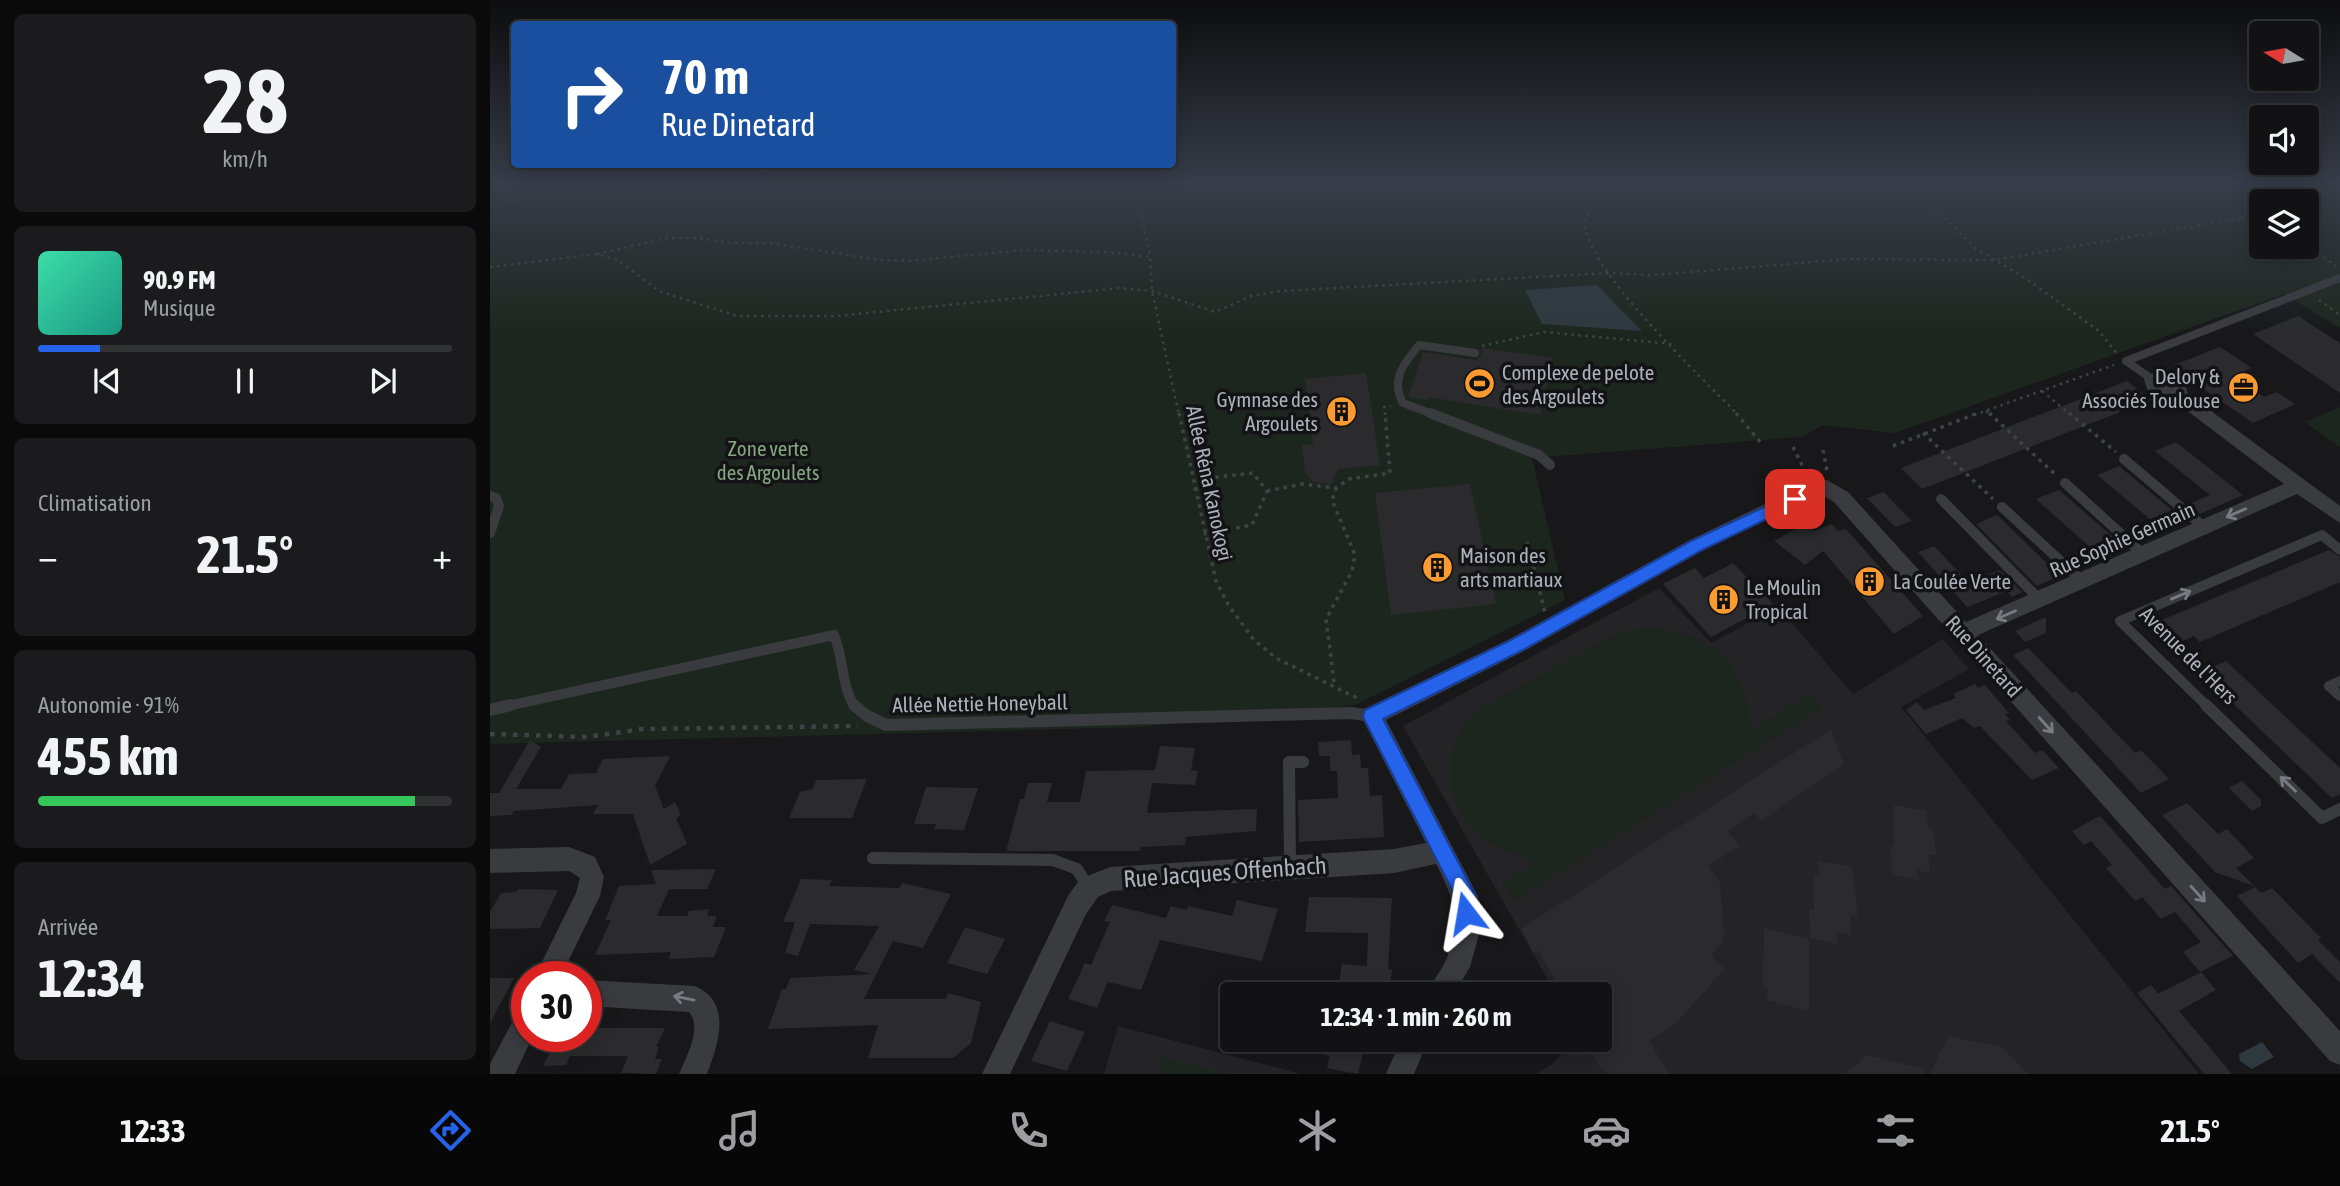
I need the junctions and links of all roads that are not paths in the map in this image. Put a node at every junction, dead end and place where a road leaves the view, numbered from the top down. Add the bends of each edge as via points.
1 (2340, 278) edge
2 (1475, 353) road end
3 (2152, 379) joint
4 (2124, 459) road end
5 (1550, 465) dead end
6 (2065, 483) road end
7 (2299, 485) junction
8 (490, 496) edge
9 (1941, 499) dead end
10 (2003, 508) road end
11 (2340, 516) edge
12 (2204, 527) junction
13 (490, 533) edge
14 (2340, 550) edge
15 (2143, 554) junction
16 (2082, 581) junction
17 (2040, 600) junction
18 (1962, 632) junction
19 (2340, 681) edge
20 (2340, 696) edge
21 (490, 710) edge
22 (1372, 716) junction
23 (1303, 762) dead end
24 (2340, 809) edge
25 (1443, 851) junction
26 (873, 858) dead end
27 (490, 861) edge
28 (1290, 867) junction
29 (1089, 888) junction
30 (556, 961) edge
31 (1447, 982) edge
32 (602, 994) edge
33 (2340, 1051) edge
34 (511, 1052) edge
35 (1409, 1052) edge
36 (500, 1074) edge
37 (693, 1074) edge
38 (996, 1074) edge
39 (1400, 1074) edge

1 - 3 lane via 2126,361
2 - 5 lane via 1419,345 1396,377 1397,394 1403,403 1539,455
3 - 7 street via 2151,385 2158,391 2178,395
4 - 12 lane
6 - 15 lane
7 - 11 street
7 -> 12 street, Rue Sophie Germain
8 - 13 lane via 499,506
9 - 17 lane
10 - 16 lane
12 - 15 street, Rue Sophie Germain
24 -> 14 lane, Avenue de l'Hers via 2322,818 2120,621 2322,535
15 - 16 street, Rue Sophie Germain
16 - 17 street, Rue Sophie Germain
17 -> 18 street, Rue Sophie Germain
18 - 22 street, Rue Dinetard via 1841,497 1822,487 1697,545 1549,628
18 -> 33 street, Rue Dinetard
19 - 20 lane via 2329,686
21 - 22 lane, Allée Nettie Honeyball via 834,635 843,684 855,709 886,725
22 - 25 street
23 - 28 lane via 1289,762
25 - 28 street, Rue Jacques Offenbach via 1394,861
25 - 31 street via 1466,896 1467,931 1457,967
26 - 29 lane via 1053,860 1077,869
27 - 30 street via 569,859 586,865 592,877 588,896
28 - 29 street, Rue Jacques Offenbach via 1110,879
29 - 38 street
37 -> 32 street via 709,1019 695,999
34 - 36 street
35 - 39 street

